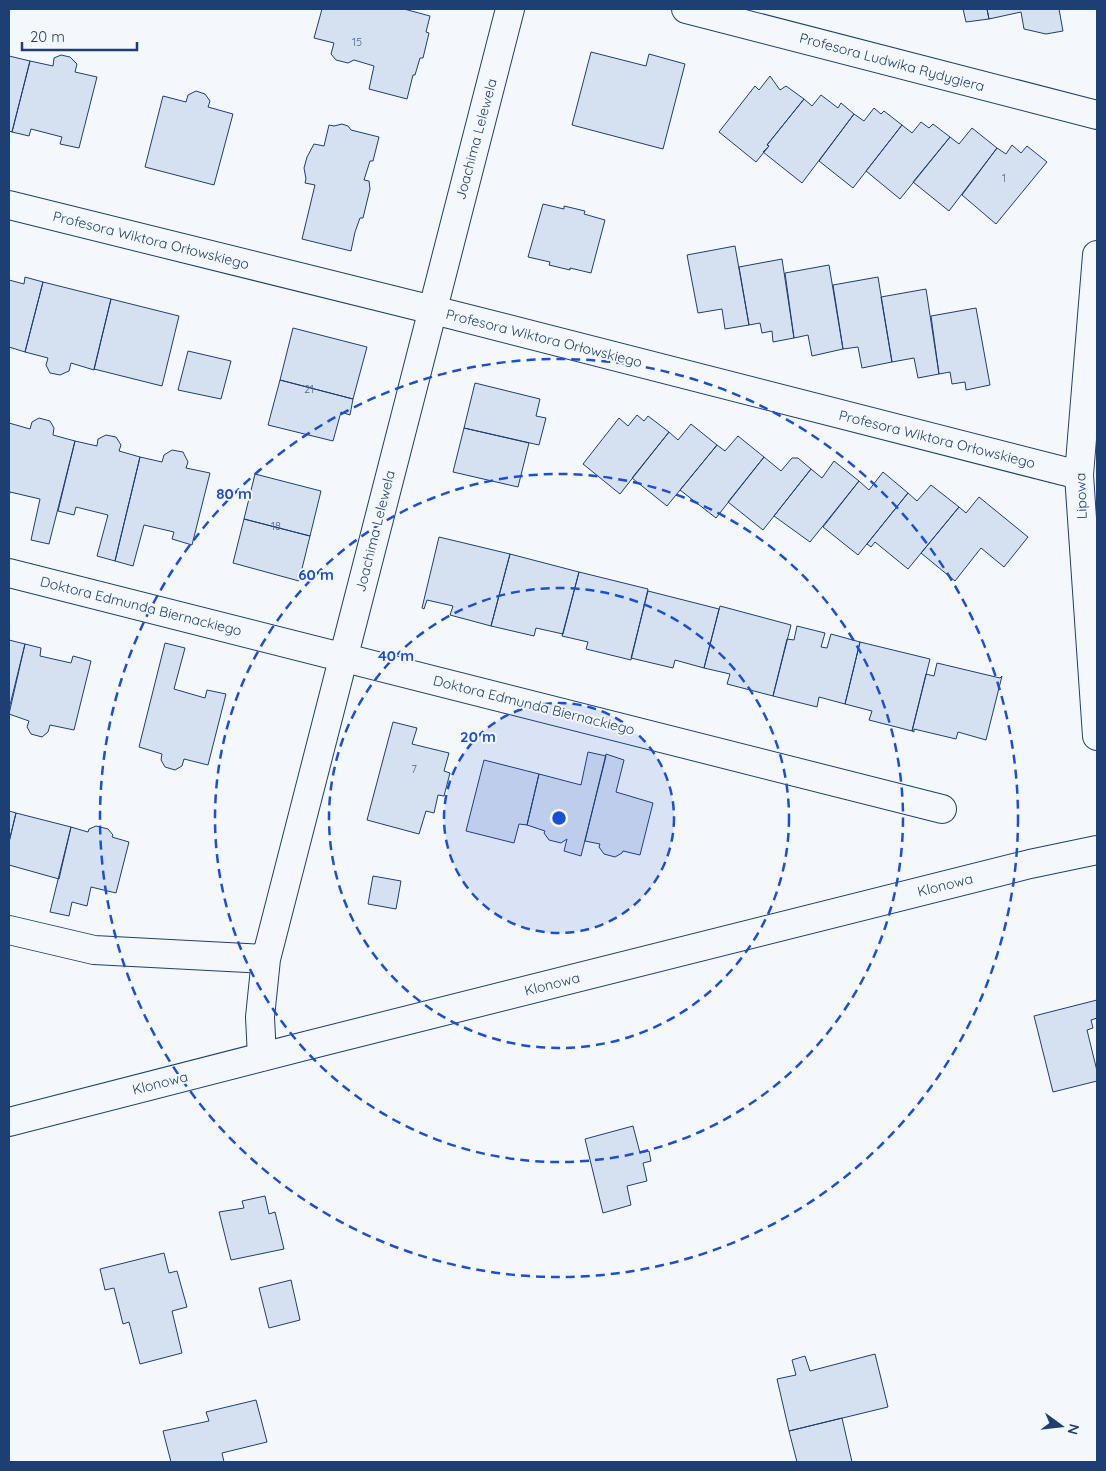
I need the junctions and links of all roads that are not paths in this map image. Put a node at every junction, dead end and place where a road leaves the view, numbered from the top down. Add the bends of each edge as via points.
1 (510, 9) edge
2 (686, 9) edge
3 (1097, 115) edge
4 (9, 205) edge
5 (1097, 255) edge
6 (432, 309) junction
7 (1079, 475) junction
8 (9, 573) edge
9 (344, 657) junction
10 (1097, 736) edge
11 (942, 809) dead end
12 (1097, 850) edge
13 (9, 930) edge
14 (266, 959) junction
15 (262, 1057) junction
16 (9, 1122) edge

1 - 6 street, Joachima Lelewela
2 - 3 street, Profesora Ludwika Rydygiera
4 - 6 street, Profesora Wiktora Orłowskiego
5 - 7 street, Lipowa
6 - 7 street, Profesora Wiktora Orłowskiego
6 - 9 street, Joachima Lelewela
7 - 10 street, Lipowa
8 - 9 street, Doktora Edmunda Biernackiego
9 - 11 street, Doktora Edmunda Biernackiego
9 - 14 street, Joachima Lelewela
12 - 15 street, Klonowa
13 - 14 street via 94,950
14 - 15 street, Joachima Lelewela via 260,1017
15 - 16 street, Klonowa

